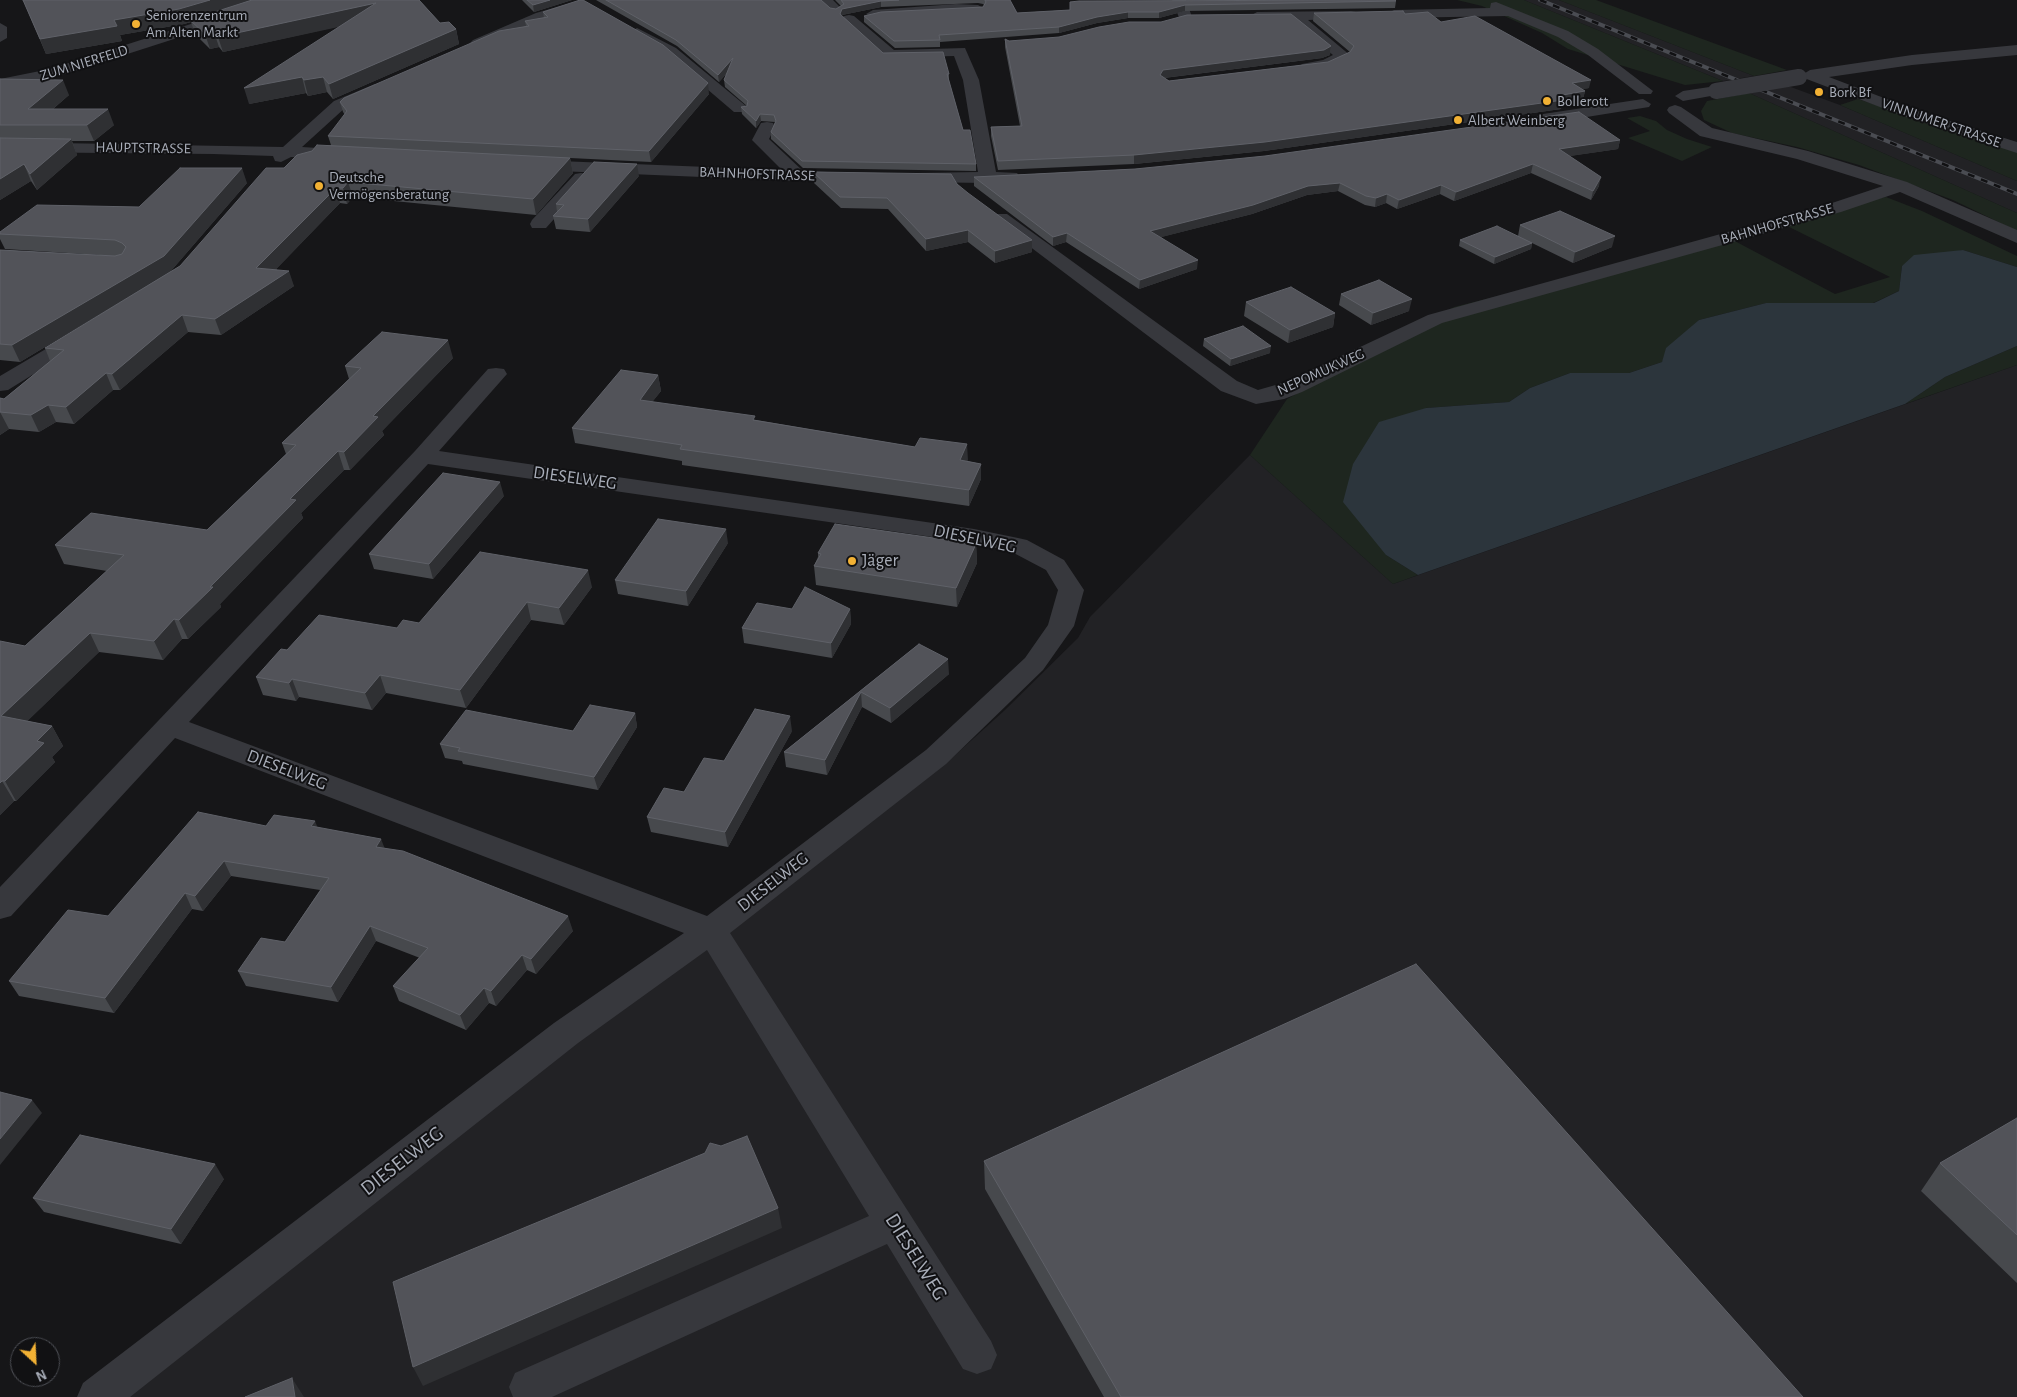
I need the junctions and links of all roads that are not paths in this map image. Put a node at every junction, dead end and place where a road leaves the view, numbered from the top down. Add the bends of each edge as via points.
1 (281, 0) edge
2 (824, 0) edge
3 (1178, 0) edge
4 (1298, 0) edge
5 (1477, 0) edge
6 (591, 3) edge
7 (978, 9) edge
8 (1513, 12) junction
9 (843, 14) junction
10 (1384, 14) edge
11 (1364, 15) edge
12 (1239, 16) edge
13 (1300, 16) junction
14 (1185, 17) junction
15 (1202, 17) edge
16 (620, 22) edge
17 (1168, 22) edge
18 (0, 27) edge
19 (0, 38) edge
20 (464, 49) edge
21 (2017, 50) edge
22 (1293, 68) edge
23 (1805, 76) junction
24 (2, 82) edge
25 (385, 84) edge
26 (1662, 97) junction
27 (740, 108) edge
28 (1524, 122) edge
29 (767, 127) edge
30 (0, 147) edge
31 (2017, 148) edge
32 (287, 151) junction
33 (364, 155) edge
34 (519, 164) edge
35 (590, 167) junction
36 (268, 173) edge
37 (798, 176) junction
38 (1027, 176) edge
39 (867, 178) edge
40 (904, 178) edge
41 (988, 178) junction
42 (1901, 186) junction
43 (971, 193) junction
44 (539, 224) dead end
45 (2017, 237) edge
46 (1651, 259) joint
47 (93, 329) edge
48 (496, 374) dead end
49 (0, 386) edge
50 (423, 456) junction
51 (171, 726) junction
52 (0, 907) edge
53 (710, 930) junction
54 (894, 1223) junction
55 (977, 1354) dead end
56 (529, 1387) dead end
57 (97, 1397) edge

1 - 24 street, ZUM NIERFELD via 53,73
2 - 9 street
3 - 14 street
4 - 13 street
5 - 8 street
6 - 20 street via 541,16
7 - 9 street
8 - 10 street
8 - 26 street via 1563,34
9 - 41 street via 890,55 960,51 971,80
11 - 13 street
12 - 13 street
13 - 22 street via 1343,56 1327,64
14 - 15 street
14 - 17 street
16 - 27 street via 671,51
18 - 19 street
21 - 23 street via 1912,60
23 - 26 street, bridge
23 - 31 street, VINNUMER STRASSE
25 - 32 street via 340,104
26 - 28 street
26 - 42 street via 1706,132 1802,154
29 - 37 street via 760,140
30 - 32 street, HAUPTSTRASSE
32 - 33 street
32 - 36 street
34 - 35 street, BAHNHOFSTRASSE
35 - 37 street, BAHNHOFSTRASSE
35 - 44 street
37 - 39 street, BAHNHOFSTRASSE
38 - 41 street
40 - 43 street
41 - 43 street
42 - 45 street
42 - 46 street, BAHNHOFSTRASSE via 1835,208
43 - 46 street, NEPOMUKWEG via 1221,381 1256,397 1294,387 1435,319
47 - 49 street
48 - 50 street
50 - 51 street
50 - 53 street, DIESELWEG via 1018,545 1055,565 1071,590 1062,626 1034,664 936,758
51 - 52 street
51 - 53 street, DIESELWEG
53 - 54 street, DIESELWEG
53 - 57 street, DIESELWEG via 566,1033
54 - 55 street, DIESELWEG
54 - 56 street

